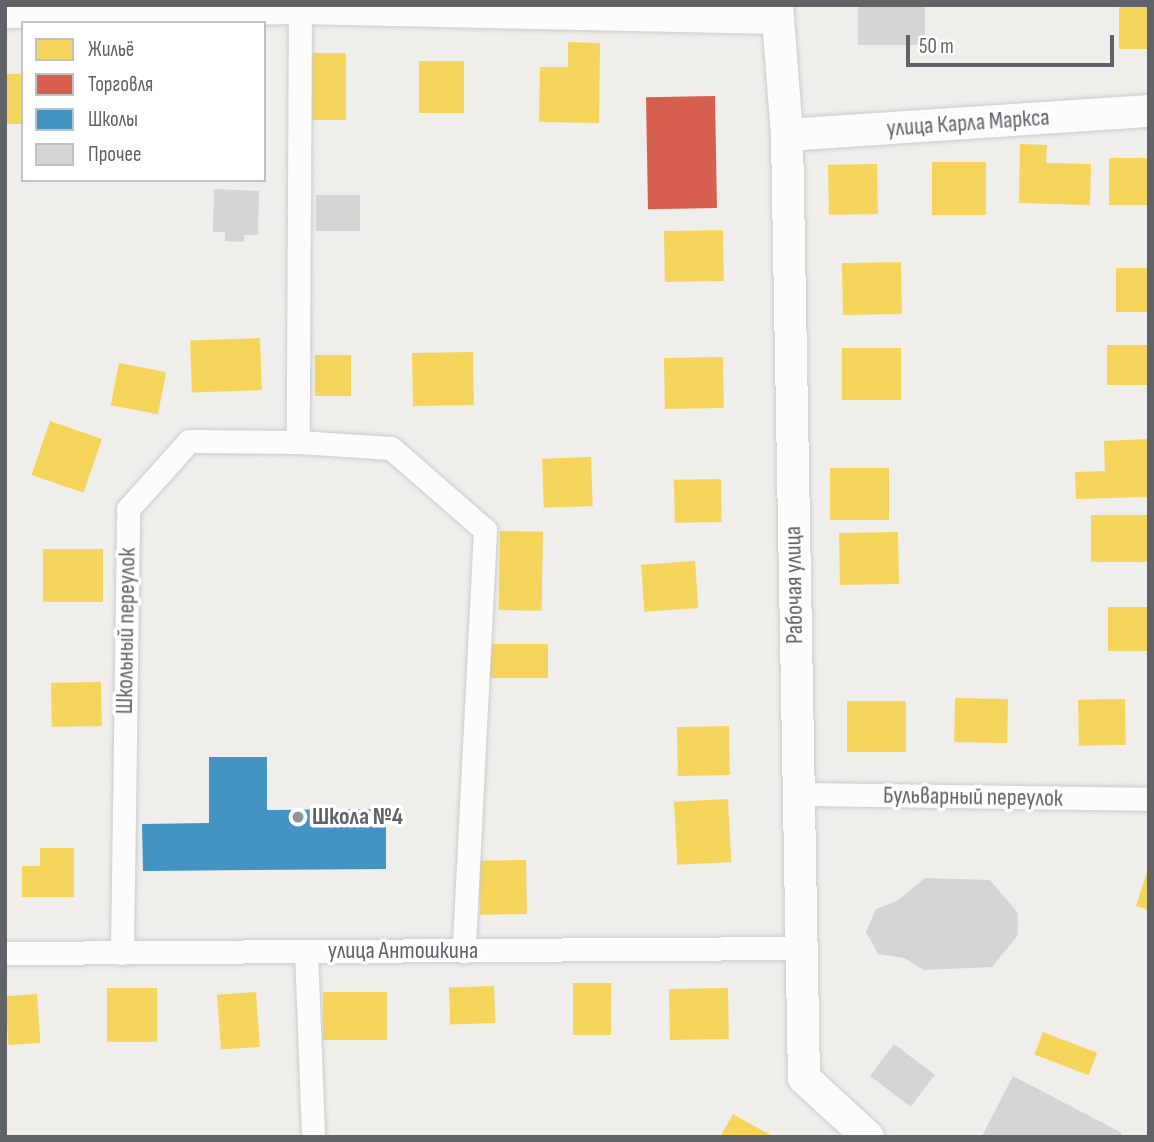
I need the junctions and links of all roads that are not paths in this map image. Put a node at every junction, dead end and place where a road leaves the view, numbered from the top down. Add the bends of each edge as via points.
1 (300, 7) edge
2 (5, 12) edge
3 (777, 12) edge
4 (1149, 111) edge
5 (787, 135) junction
6 (298, 442) junction
7 (797, 794) junction
8 (1149, 799) edge
9 (801, 948) junction
10 (464, 950) junction
11 (306, 951) junction
12 (5, 953) edge
13 (121, 953) junction
14 (313, 1137) edge
15 (868, 1137) edge

1 - 2 street
1 - 3 street
1 - 6 street
3 - 5 street, Рабочая улица
4 - 5 street, улица Карла Маркса
5 - 7 street, Рабочая улица
6 - 10 street, Школьный переулок via 391,448 485,530
6 - 13 street, Школьный переулок via 189,441 128,509
7 - 8 street, Бульварный переулок
7 - 9 street, Рабочая улица
9 - 10 street, улица Антошкина
9 - 15 street, Рабочая улица via 804,1078
10 - 11 street, улица Антошкина
11 - 13 street, улица Антошкина
11 - 14 street
12 - 13 street, улица Антошкина

